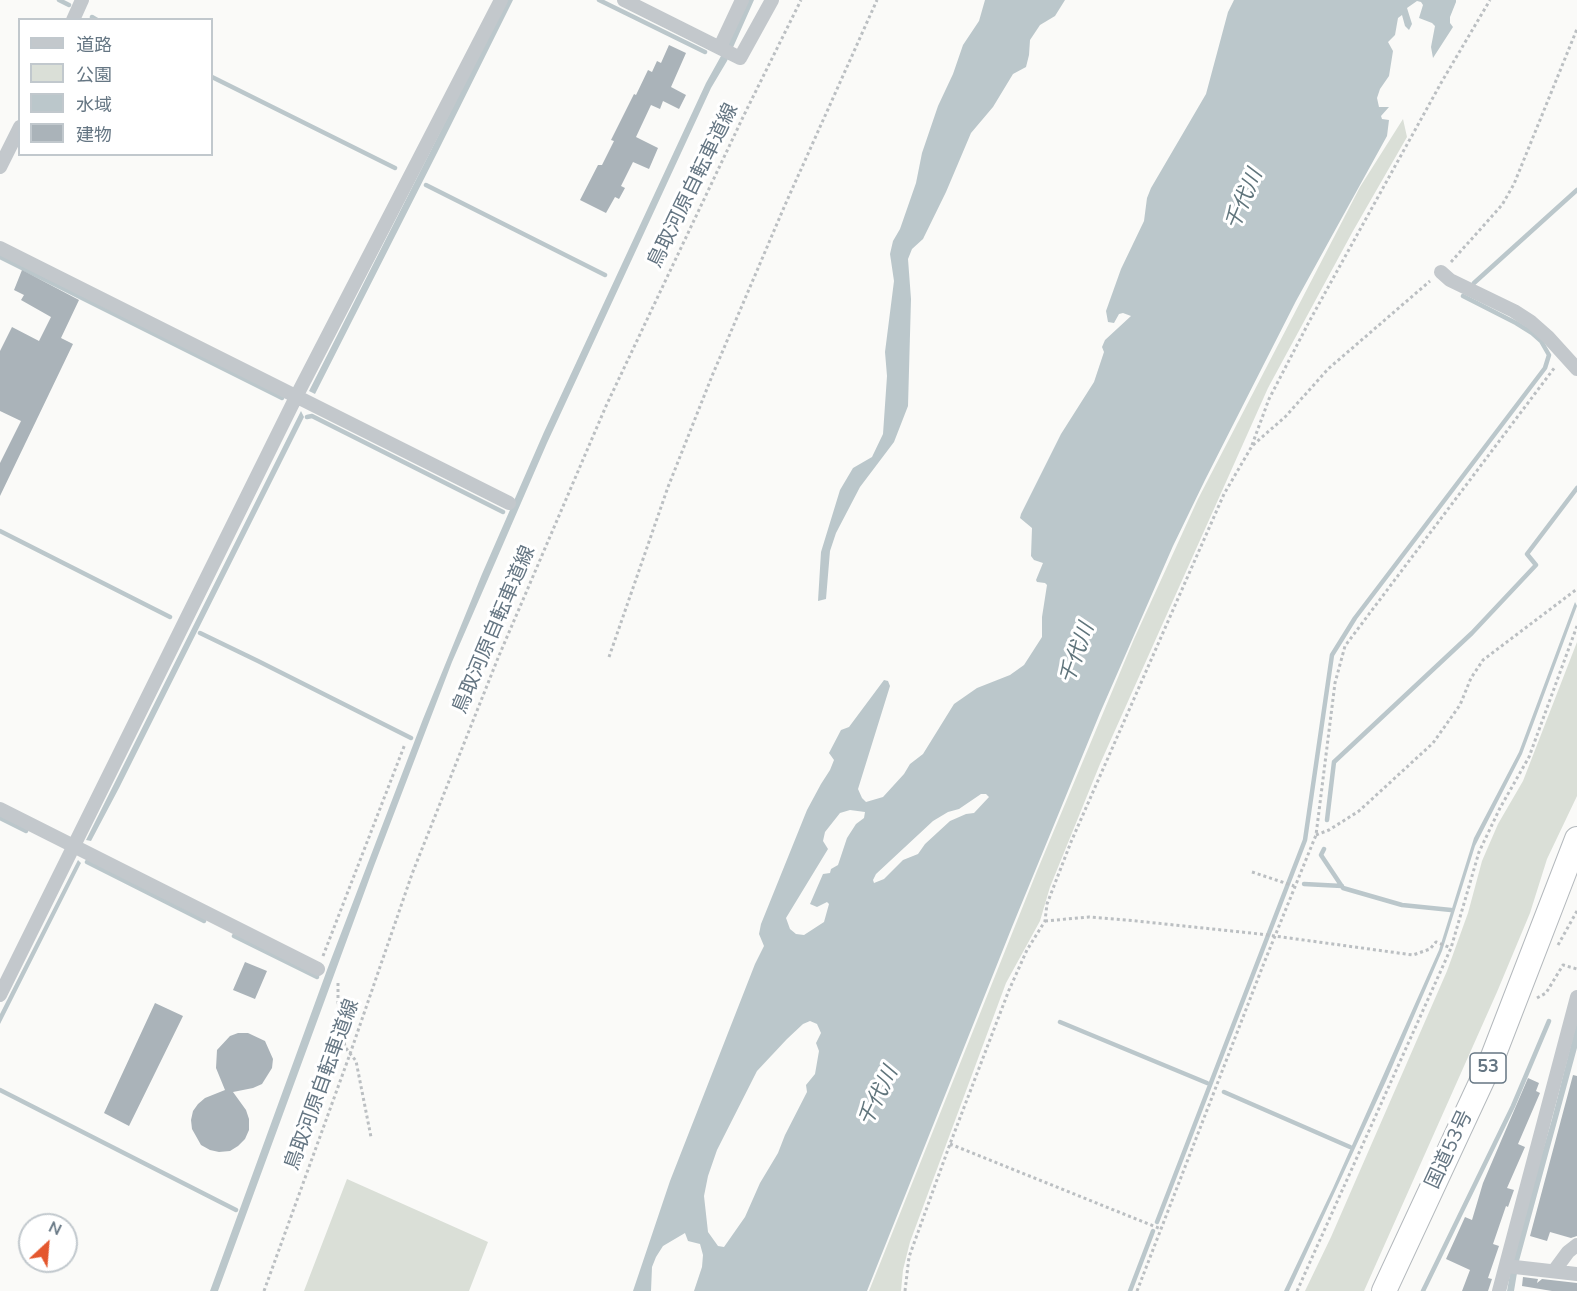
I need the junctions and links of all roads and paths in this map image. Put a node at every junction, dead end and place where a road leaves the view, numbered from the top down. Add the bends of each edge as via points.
1 (82, 0) edge
2 (501, 0) edge
3 (624, 0) edge
4 (742, 0) edge
5 (772, 0) edge
6 (801, 0) edge
7 (877, 0) edge
8 (1490, 0) edge
9 (74, 18) edge
10 (1577, 29) edge
11 (720, 47) junction
12 (18, 131) edge
13 (0, 167) edge
14 (0, 248) edge
15 (1441, 272) junction
16 (1563, 356) junction
17 (1577, 369) edge
18 (297, 396) junction
19 (1252, 446) junction
20 (509, 503) dead end
21 (1577, 589) edge
22 (1577, 626) edge
23 (609, 657) dead end
24 (405, 744) dead end
25 (0, 809) edge
26 (1316, 835) junction
27 (1577, 839) edge
28 (75, 846) junction
29 (1252, 872) dead end
30 (1294, 886) junction
31 (1577, 911) edge
32 (1045, 921) junction
33 (1275, 937) junction
34 (1451, 948) junction
35 (1556, 948) dead end
36 (318, 969) joint
37 (1577, 969) edge
38 (338, 983) dead end
39 (0, 995) edge
40 (1534, 1000) dead end
41 (1576, 1001) edge
42 (350, 1054) junction
43 (371, 1137) dead end
44 (950, 1144) junction
45 (1161, 1229) junction
46 (1577, 1245) edge
47 (1506, 1266) junction
48 (1554, 1271) junction
49 (1577, 1274) edge
50 (264, 1291) edge
51 (905, 1291) edge
52 (1137, 1291) edge
53 (1297, 1291) edge
54 (1384, 1291) edge
55 (1499, 1291) edge

1 - 9 street
2 - 18 street
3 - 11 street
4 - 11 street
5 - 11 street via 740,58
6 - 42 path, 鳥取河原自転車道線 via 606,406 516,614 412,874
7 - 23 path via 712,376 668,487
8 - 19 path via 1310,320 1269,399
10 - 15 path via 1502,206
12 - 13 street
14 - 18 street
15 - 16 street via 1531,322
15 - 19 path via 1328,369 1286,416
16 - 17 street
16 - 26 path via 1348,640 1335,683
18 - 20 street
18 - 28 street
19 - 32 path via 1224,494 1136,692 1071,842 1047,904
21 - 26 path via 1483,660 1455,713 1433,743 1359,811
22 - 34 path via 1529,757 1479,852
24 - 36 path
25 - 28 street
26 - 30 path
27 - 54 highway, 国道53号 / 53 via 1492,1059
28 - 36 street
28 - 39 street
29 - 30 path
30 - 33 path
31 - 35 path
32 - 33 path via 1089,917
32 - 44 path via 1019,966
33 - 34 path via 1413,955 1430,949 1436,942
33 - 45 path
34 - 53 path
37 - 40 path via 1563,965 1546,993
38 - 42 path via 345,1047
41 - 47 street
42 - 43 path via 356,1060
42 - 50 path, 鳥取河原自転車道線
44 - 45 path
44 - 51 path via 909,1257
45 - 52 path
46 - 48 street
47 - 48 street
47 - 55 street
48 - 49 street

